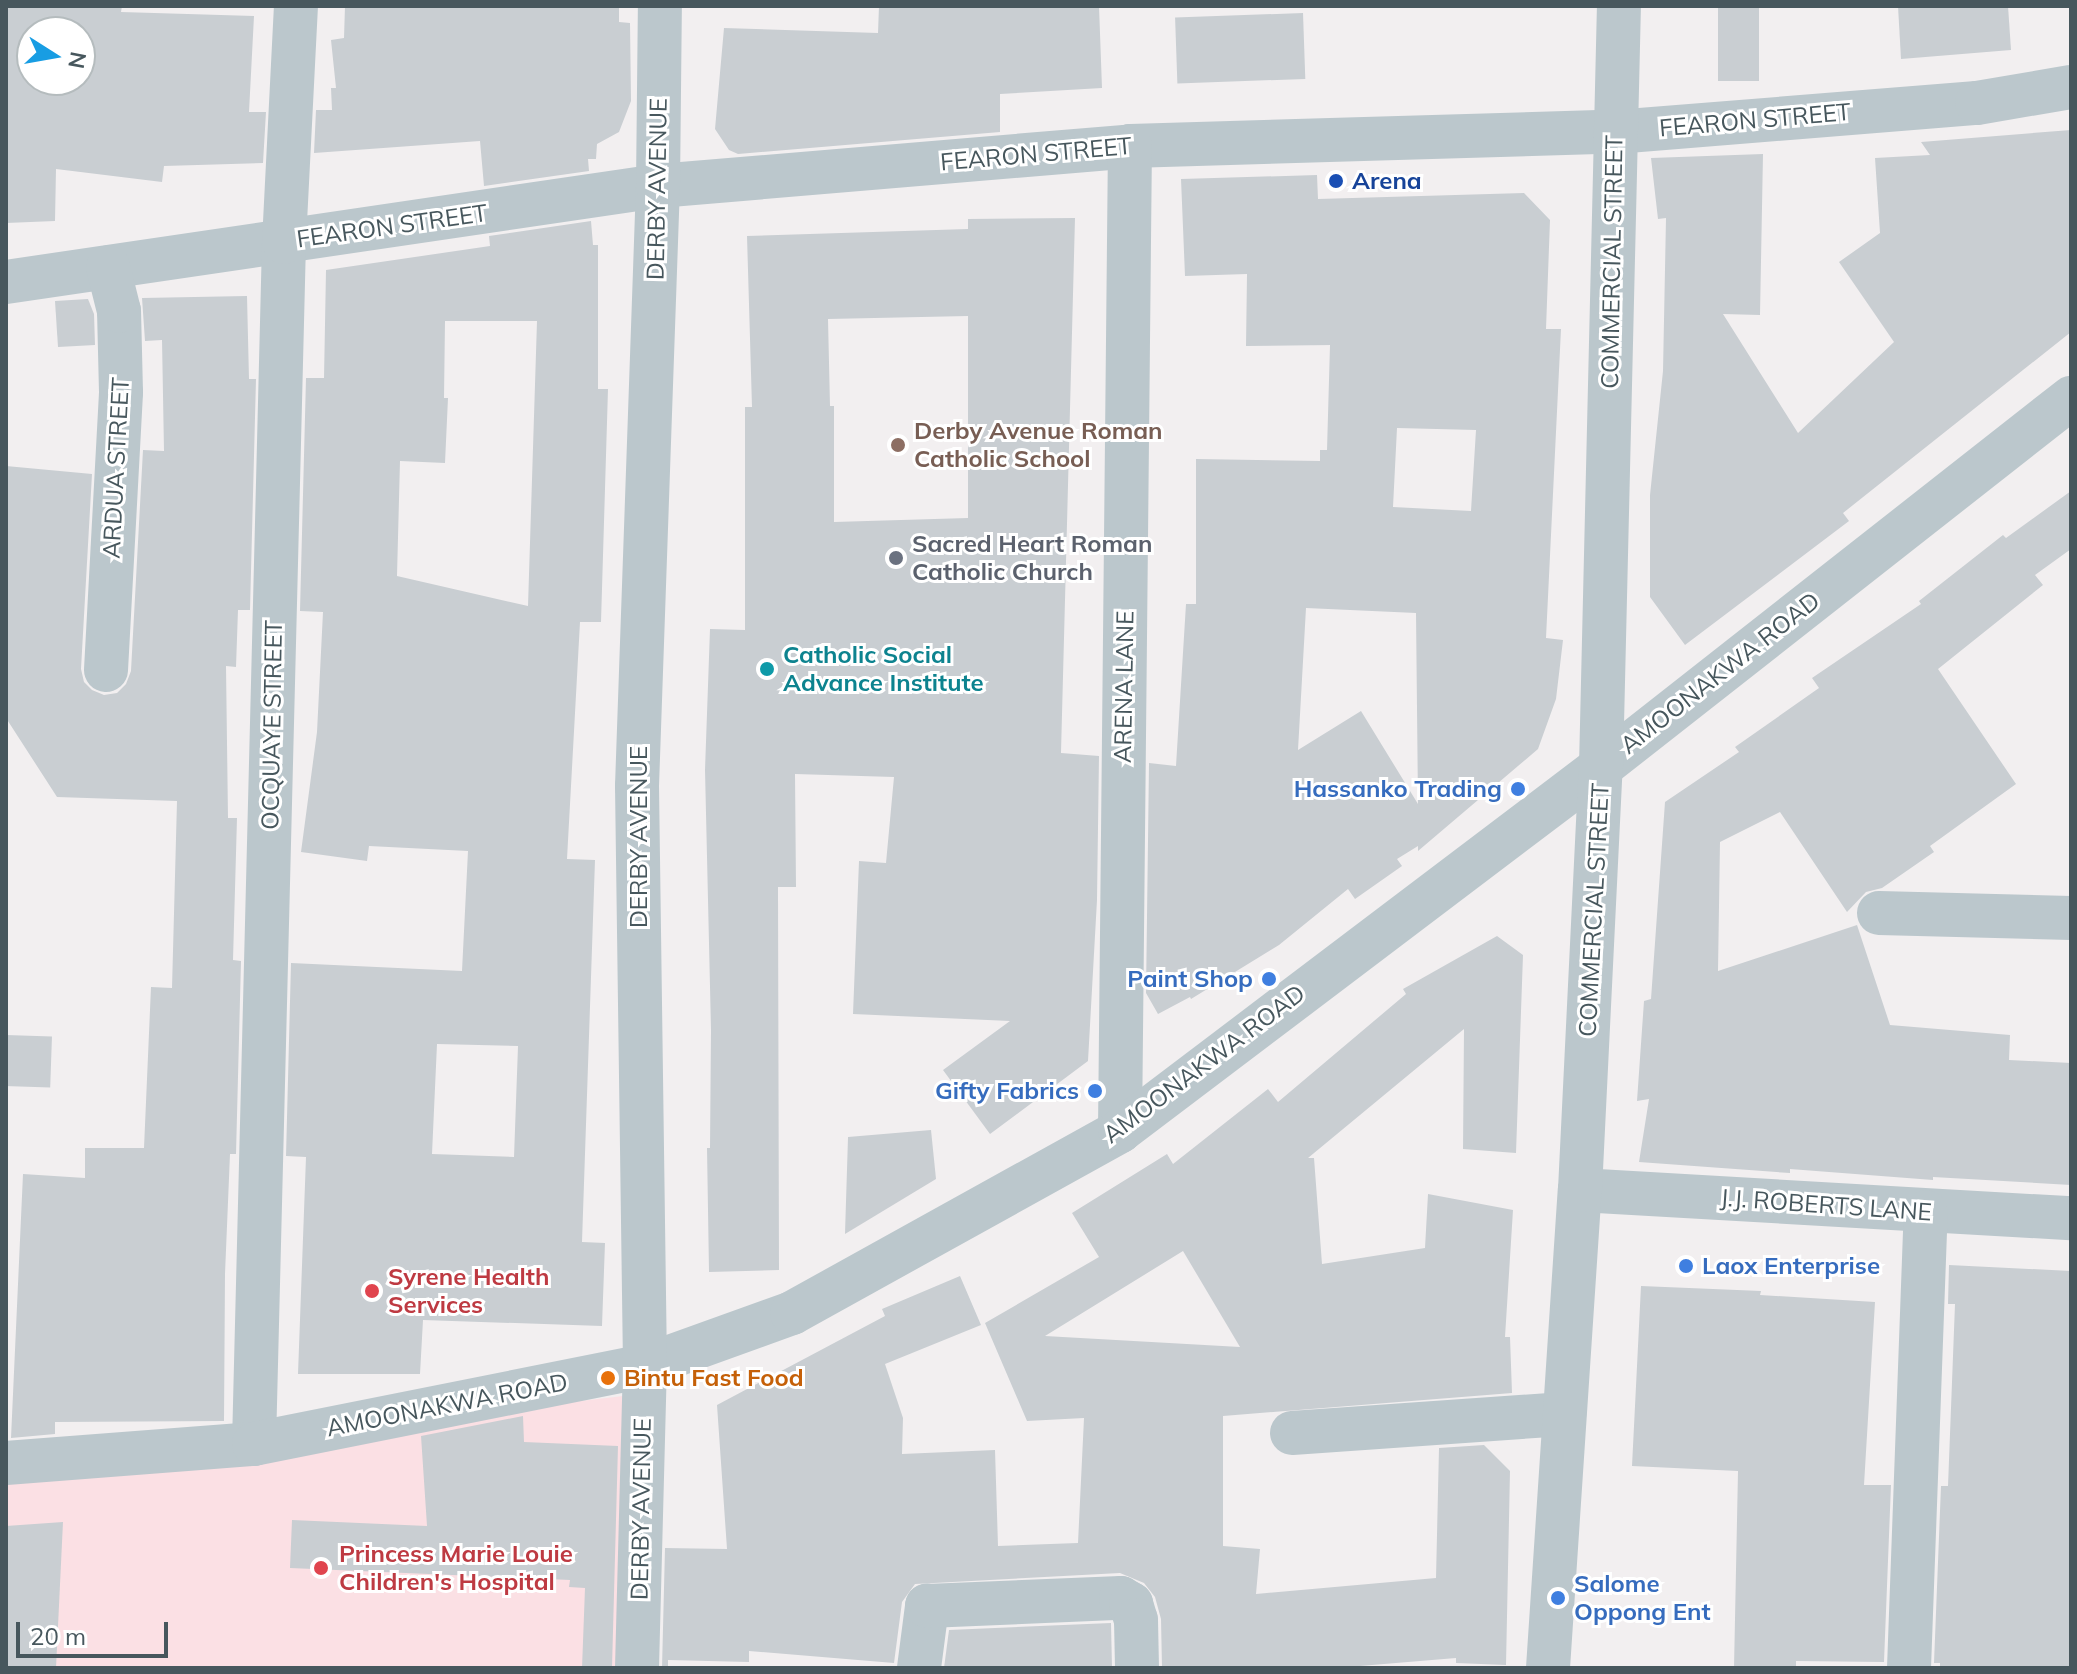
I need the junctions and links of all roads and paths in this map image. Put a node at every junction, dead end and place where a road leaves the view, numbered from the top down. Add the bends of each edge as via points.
1 (296, 6) edge
2 (660, 6) edge
3 (1619, 6) edge
4 (2071, 87) edge
5 (1615, 132) junction
6 (1130, 146) junction
7 (658, 186) junction
8 (284, 242) junction
9 (108, 267) junction
10 (6, 282) edge
11 (2071, 398) edge
12 (106, 670) dead end
13 (1601, 767) junction
14 (1879, 913) dead end
15 (2071, 918) edge
16 (1120, 1131) junction
17 (1580, 1190) junction
18 (1926, 1212) junction
19 (2071, 1218) edge
20 (645, 1366) junction
21 (1564, 1414) junction
22 (1292, 1433) dead end
23 (254, 1444) junction
24 (6, 1463) edge
25 (637, 1668) edge
26 (919, 1668) edge
27 (1137, 1668) edge
28 (1548, 1668) edge
29 (1909, 1668) edge

1 - 8 street, OCQUAYE STREET
2 - 7 street, DERBY AVENUE
3 - 5 street, COMMERCIAL STREET
4 - 5 street, FEARON STREET via 1977,103
5 - 6 street, FEARON STREET
5 - 13 street, COMMERCIAL STREET
6 - 7 street, FEARON STREET
6 - 16 street, ARENA LANE
7 - 8 street, FEARON STREET
7 - 20 street, DERBY AVENUE via 637,786
8 - 9 street, FEARON STREET
8 - 23 street, OCQUAYE STREET
9 - 10 street, FEARON STREET
9 - 12 street, ARDUA STREET via 119,311 121,392
11 - 13 street, AMOONAKWA ROAD
13 - 16 street, AMOONAKWA ROAD
13 - 17 street, COMMERCIAL STREET
14 - 15 street
16 - 20 street, AMOONAKWA ROAD via 792,1313
17 - 18 street, J.J. ROBERTS LANE
17 - 21 street, COMMERCIAL STREET
18 - 19 street, J.J. ROBERTS LANE
18 - 29 street
20 - 23 street, AMOONAKWA ROAD
20 - 25 street, DERBY AVENUE
21 - 22 street
21 - 28 street, COMMERCIAL STREET
23 - 24 street, AMOONAKWA ROAD
26 - 27 street via 927,1606 1121,1598 1131,1604 1136,1620

